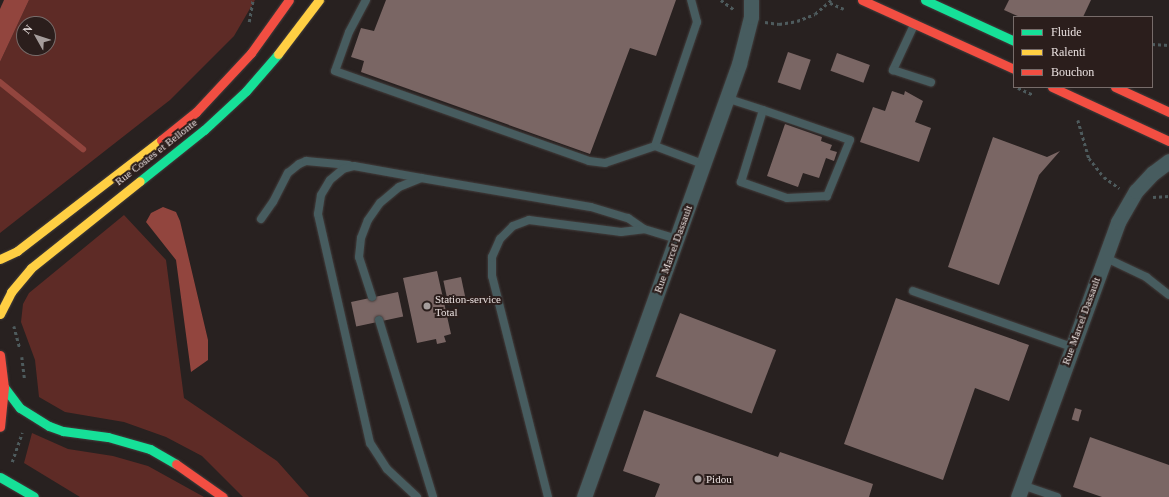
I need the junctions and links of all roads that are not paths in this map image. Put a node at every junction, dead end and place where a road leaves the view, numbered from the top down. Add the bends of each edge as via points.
1 (289, 0) edge
2 (319, 0) edge
3 (366, 0) edge
4 (691, 0) edge
5 (751, 0) edge
6 (862, 0) edge
7 (925, 0) edge
8 (914, 24) junction
9 (1013, 41) edge
10 (1013, 70) edge
11 (931, 82) dead end
12 (1054, 88) edge
13 (1118, 88) edge
14 (726, 98) junction
15 (1166, 105) edge
16 (764, 110) junction
17 (1169, 141) edge
18 (655, 146) junction
19 (1169, 161) edge
20 (703, 164) junction
21 (354, 166) junction
22 (421, 178) junction
23 (261, 219) dead end
24 (644, 229) junction
25 (676, 239) junction
26 (1104, 257) junction
27 (0, 259) edge
28 (913, 290) dead end
29 (1169, 295) edge
30 (372, 297) dead end
31 (0, 314) edge
32 (379, 320) dead end
33 (1072, 347) junction
34 (0, 355) edge
35 (4, 387) junction
36 (0, 427) edge
37 (0, 477) edge
38 (1020, 491) edge
39 (34, 497) edge
40 (223, 497) edge
41 (417, 497) edge
42 (433, 497) edge
43 (548, 497) edge
44 (584, 497) edge
45 (1056, 497) edge

1 - 27 main road, Rue Costes et Bellonte via 251,53 196,112 68,213 17,250
2 - 31 main road, Rue Costes et Bellonte via 291,40 246,91 204,130 35,264 14,288
3 - 18 lane via 349,32 335,71 589,161 605,163
4 - 18 lane via 697,22
5 - 14 street, Rue Marcel Dassault via 751,17
6 - 8 main road
7 - 9 main road
8 - 10 main road
8 - 11 lane via 893,70
12 - 17 main road
13 - 15 main road
14 - 16 lane
14 - 20 street, Rue Marcel Dassault
16 - 16 lane via 850,140 827,196 787,198 741,182
18 - 20 lane
19 - 26 street, Rue Marcel Dassault via 1153,172 1134,194 1118,222
20 - 25 street, Rue Marcel Dassault
21 - 22 lane
21 - 23 lane via 306,161 299,164 288,173
21 - 41 lane via 343,169 330,180 321,196 318,214 370,443 387,470
22 - 24 lane via 591,207 628,218
22 - 30 lane via 399,187 380,203 368,220 361,238 359,257
24 - 25 lane
24 - 43 lane via 621,232 528,220 509,230 500,239 492,257 492,276
25 - 44 street, Rue Marcel Dassault
26 - 29 lane via 1146,277
26 - 33 street, Rue Marcel Dassault
28 - 33 lane
32 - 42 lane
33 - 38 street, Rue Marcel Dassault
34 - 35 main road
35 - 36 main road
35 - 40 main road via 20,408 49,426 70,432 108,437 150,449 192,473
37 - 39 main road, bridge
38 - 45 lane

